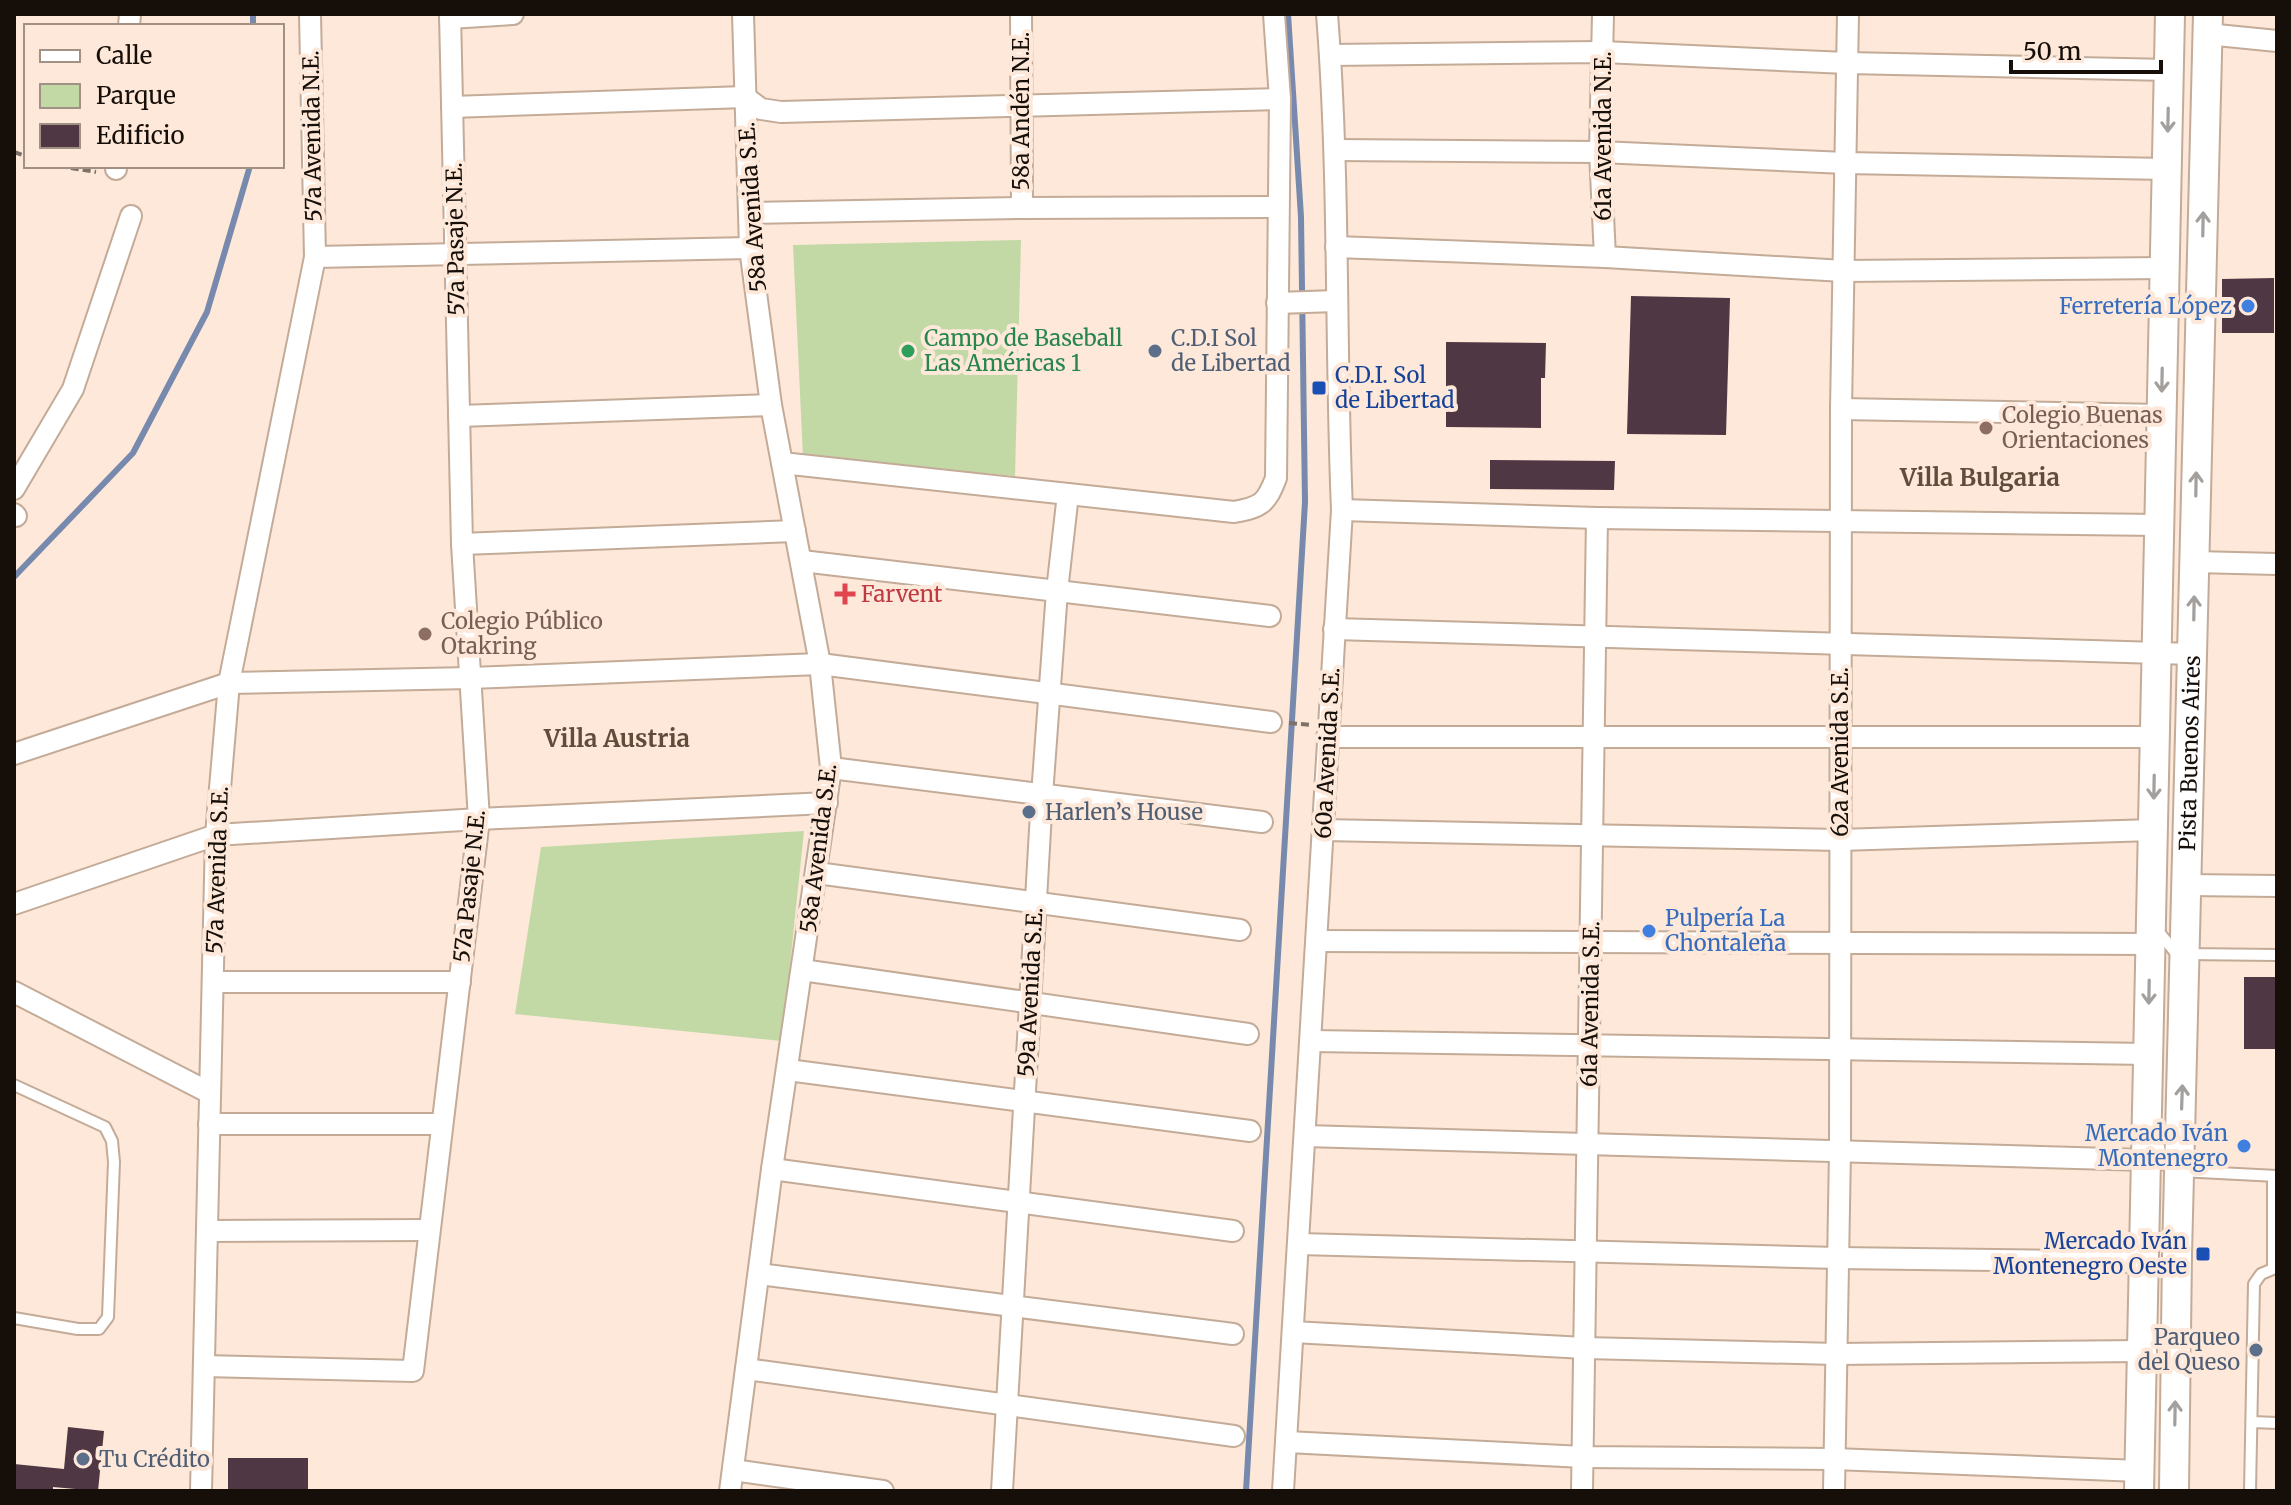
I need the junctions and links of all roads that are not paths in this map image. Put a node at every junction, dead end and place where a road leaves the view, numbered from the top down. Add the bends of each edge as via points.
1 (310, 14) edge
2 (513, 14) edge
3 (743, 14) edge
4 (1021, 14) edge
5 (1274, 14) edge
6 (1327, 14) edge
7 (1603, 14) edge
8 (1848, 14) edge
9 (2170, 14) edge
10 (450, 16) edge
11 (2208, 24) edge
12 (2277, 41) edge
13 (1603, 52) junction
14 (1330, 55) junction
15 (1847, 63) junction
16 (2169, 70) junction
17 (745, 97) junction
18 (1280, 99) junction
19 (1021, 105) junction
20 (452, 107) junction
21 (1335, 150) junction
22 (1600, 152) junction
23 (1845, 163) junction
24 (2167, 169) junction
25 (1278, 207) junction
26 (1022, 208) junction
27 (749, 213) junction
28 (131, 216) dead end
29 (1336, 247) junction
30 (750, 248) junction
31 (456, 254) junction
32 (315, 257) junction
33 (1605, 257) junction
34 (2165, 268) junction
35 (1844, 271) junction
36 (1336, 301) junction
37 (1285, 303) junction
38 (771, 405) junction
39 (1841, 409) junction
40 (2162, 415) junction
41 (459, 416) junction
42 (782, 463) junction
43 (14, 489) edge
44 (1068, 494) junction
45 (1342, 510) junction
46 (1597, 518) junction
47 (1840, 522) junction
48 (2159, 525) junction
49 (795, 531) junction
50 (462, 544) junction
51 (802, 561) junction
52 (2195, 562) junction
53 (2277, 564) edge
54 (1057, 591) junction
55 (1270, 616) dead end
56 (1334, 629) junction
57 (1595, 636) junction
58 (1840, 646) junction
59 (2157, 654) junction
60 (2193, 654) junction
61 (820, 664) junction
62 (470, 678) junction
63 (229, 683) junction
64 (1049, 693) junction
65 (1271, 722) dead end
66 (1327, 737) junction
67 (2155, 737) junction
68 (1593, 738) junction
69 (1840, 739) junction
70 (14, 754) edge
71 (831, 768) junction
72 (1042, 795) junction
73 (827, 803) junction
74 (479, 819) junction
75 (1262, 822) dead end
76 (1323, 830) junction
77 (2153, 830) junction
78 (216, 835) junction
79 (1592, 837) junction
80 (1840, 840) junction
81 (817, 873) junction
82 (2187, 885) junction
83 (2277, 886) edge
84 (1035, 903) junction
85 (14, 904) edge
86 (2151, 914) junction
87 (1240, 930) dead end
88 (1317, 941) junction
89 (1591, 942) junction
90 (1840, 943) junction
91 (2150, 944) junction
92 (2186, 954) junction
93 (2277, 955) edge
94 (802, 970) junction
95 (213, 982) junction
96 (460, 982) junction
97 (14, 992) edge
98 (1031, 1003) junction
99 (1248, 1034) dead end
100 (1311, 1041) junction
101 (1589, 1045) junction
102 (1840, 1051) junction
103 (2148, 1054) junction
104 (788, 1070) junction
105 (14, 1085) edge
106 (210, 1093) junction
107 (1024, 1101) junction
108 (209, 1124) junction
109 (442, 1124) junction
110 (2147, 1126) junction
111 (1250, 1131) dead end
112 (1305, 1136) junction
113 (1587, 1145) junction
114 (1840, 1151) junction
115 (2146, 1160) junction
116 (772, 1169) junction
117 (2180, 1171) junction
118 (2275, 1176) edge
119 (1019, 1202) junction
120 (429, 1230) junction
121 (207, 1231) junction
122 (1233, 1231) dead end
123 (1299, 1244) junction
124 (1586, 1251) junction
125 (1838, 1258) junction
126 (2144, 1262) junction
127 (2275, 1270) edge
128 (759, 1274) junction
129 (1012, 1306) junction
130 (14, 1318) edge
131 (1293, 1332) junction
132 (1233, 1334) dead end
133 (1585, 1348) junction
134 (2142, 1351) junction
135 (1836, 1354) junction
136 (204, 1366) junction
137 (746, 1369) junction
138 (1007, 1405) junction
139 (2252, 1422) junction
140 (2277, 1423) edge
141 (1234, 1436) dead end
142 (1287, 1442) junction
143 (1583, 1457) junction
144 (1834, 1459) junction
145 (733, 1470) junction
146 (2139, 1481) edge
147 (201, 1491) edge
148 (730, 1491) edge
149 (883, 1491) edge
150 (1002, 1491) edge
151 (1283, 1491) edge
152 (1582, 1491) edge
153 (1834, 1491) edge
154 (2174, 1491) edge
155 (2250, 1491) edge

1 - 32 street, 57a Avenida N.E.
2 - 10 street
3 - 17 street, 58a Avenida S.E.
4 - 19 street, 58a Andén N.E.
5 - 18 street
6 - 14 street, 60a Avenida S.E.
7 - 13 street, 61a Avenida N.E.
8 - 15 street, 62a Avenida S.E.
9 - 16 main road, Pista Buenos Aires
10 - 20 street, 57a Pasaje N.E.
11 - 12 street
52 -> 11 main road, Pista Buenos Aires
13 - 14 street
13 - 15 street
13 - 22 street, 61a Avenida N.E.
14 - 21 street, 60a Avenida S.E.
15 - 16 street
15 - 23 street, 62a Avenida S.E.
16 -> 24 main road, Pista Buenos Aires
17 - 19 street via 761,109 781,112
17 - 20 street
17 - 27 street, 58a Avenida S.E.
18 - 19 street
18 - 25 street
19 - 26 street, 58a Andén N.E.
20 - 31 street, 57a Pasaje N.E.
21 - 22 street
21 - 29 street, 60a Avenida S.E.
22 - 23 street
22 - 33 street, 61a Avenida N.E.
23 - 24 street
23 - 35 street, 62a Avenida S.E.
24 - 34 main road, Pista Buenos Aires
25 - 26 street
25 - 37 street
26 - 27 street
27 - 30 street, 58a Avenida S.E.
28 - 43 street via 73,389
29 - 33 street
29 - 36 street, 60a Avenida S.E.
30 - 31 street
30 - 38 street, 58a Avenida S.E.
31 - 32 street
31 - 41 street, 57a Pasaje N.E.
32 - 63 street, 57a Avenida S.E.
33 - 35 street
34 - 35 street
34 -> 40 main road, Pista Buenos Aires
35 - 39 street, 62a Avenida S.E.
36 - 37 street
36 - 45 street, 60a Avenida S.E.
37 - 44 street via 1276,478 1256,508 1234,512
38 - 41 street
38 - 42 street, 58a Avenida S.E.
39 - 40 street
39 - 47 street, 62a Avenida S.E.
40 - 48 main road, Pista Buenos Aires
41 - 50 street, 57a Pasaje N.E.
42 - 44 street
42 - 49 street, 58a Avenida S.E.
44 - 54 street, 59a Avenida S.E.
45 - 46 street
45 - 56 street, 60a Avenida S.E.
46 - 47 street
46 - 57 street, 61a Avenida S.E.
47 - 48 street
47 - 58 street, 62a Avenida S.E.
48 - 59 main road, Pista Buenos Aires
49 - 50 street
49 - 51 street, 58a Avenida S.E.
50 - 62 street, 57a Pasaje N.E.
51 - 54 street
51 - 61 street, 58a Avenida S.E.
52 - 53 street
60 -> 52 main road, Pista Buenos Aires
54 - 55 street
54 - 64 street, 59a Avenida S.E.
56 - 57 street
56 - 66 street, 60a Avenida S.E.
57 - 58 street
57 - 68 street, 61a Avenida S.E.
58 - 59 street
58 - 69 street, 62a Avenida S.E.
59 - 60 street
59 - 67 main road, Pista Buenos Aires
60 - 82 main road, Pista Buenos Aires
61 - 62 street
61 - 64 street
61 - 71 street, 58a Avenida S.E.
62 - 63 street
62 - 74 street, 57a Pasaje N.E.
63 - 70 street
63 - 78 street, 57a Avenida S.E.
64 - 65 street
64 - 72 street, 59a Avenida S.E.
66 - 68 street
66 - 76 street, 60a Avenida S.E.
67 - 69 street
67 -> 77 main road, Pista Buenos Aires
68 - 69 street
68 - 79 street, 61a Avenida S.E.
69 - 80 street, 62a Avenida S.E.
71 - 72 street
71 - 73 street, 58a Avenida S.E.
72 - 75 street
72 - 84 street, 59a Avenida S.E.
73 - 74 street
73 - 81 street, 58a Avenida S.E.
74 - 78 street
74 - 96 street, 57a Pasaje N.E.
76 - 79 street
76 - 88 street, 60a Avenida S.E.
77 - 80 street
77 - 86 main road, Pista Buenos Aires
78 - 85 street
78 - 95 street, 57a Avenida S.E.
79 - 80 street
79 - 89 street, 61a Avenida S.E.
80 - 90 street, 62a Avenida S.E.
81 - 84 street
81 - 94 street, 58a Avenida S.E.
82 - 83 street
82 - 92 main road, Pista Buenos Aires
84 - 87 street
84 - 98 street, 59a Avenida S.E.
86 - 91 main road, Pista Buenos Aires
86 - 92 lane via 2166,944
88 - 89 street
88 - 100 street, 60a Avenida S.E.
89 - 90 street
89 - 101 street, 61a Avenida S.E.
90 - 91 street
90 - 102 street, 62a Avenida S.E.
91 -> 103 main road, Pista Buenos Aires
92 - 93 lane
117 -> 92 main road, Pista Buenos Aires
94 - 98 street
94 - 104 street, 58a Avenida S.E.
95 - 96 street
95 - 106 street, 57a Avenida S.E.
96 - 109 street, 57a Pasaje N.E.
97 - 106 street
98 - 99 street
98 - 107 street, 59a Avenida S.E.
100 - 101 street
100 - 112 street, 60a Avenida S.E.
101 - 102 street
101 - 113 street, 61a Avenida S.E.
102 - 103 street
102 - 114 street, 62a Avenida S.E.
103 - 110 main road, Pista Buenos Aires
104 - 107 street
104 - 116 street, 58a Avenida S.E.
105 - 130 lane via 105,1127 114,1162 108,1317 99,1329
106 - 108 street, 57a Avenida S.E.
107 - 111 street
107 - 119 street, 59a Avenida S.E.
108 - 109 street
108 - 121 street, 57a Avenida S.E.
109 - 120 street, 57a Pasaje N.E.
110 - 115 main road, Pista Buenos Aires
110 - 117 lane via 2156,1133 2163,1164
112 - 113 street
112 - 123 street, 60a Avenida S.E.
113 - 114 street
113 - 124 street, 61a Avenida S.E.
114 - 115 street
114 - 125 street, 62a Avenida S.E.
115 - 126 main road, Pista Buenos Aires
116 - 119 street
116 - 128 street, 58a Avenida S.E.
117 - 118 lane
154 -> 117 main road, Pista Buenos Aires
118 - 127 lane
119 - 122 street
119 - 129 street, 59a Avenida S.E.
120 - 121 street
120 - 136 street, 57a Pasaje N.E. via 413,1371
121 - 136 street, 57a Avenida S.E.
123 - 124 street
123 - 131 street, 60a Avenida S.E.
124 - 125 street
124 - 133 street, 61a Avenida S.E.
125 - 126 street
125 - 135 street, 62a Avenida S.E.
126 - 134 main road, Pista Buenos Aires
127 - 139 lane via 2261,1274 2254,1284
128 - 129 street
128 - 137 street, 58a Avenida S.E.
129 - 132 street
129 - 138 street, 59a Avenida S.E.
131 - 133 street
131 - 142 street, 60a Avenida S.E.
133 - 135 street
133 - 143 street, 61a Avenida S.E.
134 - 135 street
134 - 146 main road, Pista Buenos Aires
135 - 144 street, 62a Avenida S.E.
136 - 147 street, 57a Avenida S.E.
137 - 138 street
137 - 145 street, 58a Avenida S.E.
138 - 141 street
138 - 150 street, 59a Avenida S.E.
139 - 140 lane
139 - 155 lane
142 - 143 street
142 - 151 street, 60a Avenida S.E.
143 - 144 street
143 - 152 street, 61a Avenida S.E.
144 - 146 street
144 - 153 street, 62a Avenida S.E.
145 - 148 street, 58a Avenida S.E.
145 - 149 street

